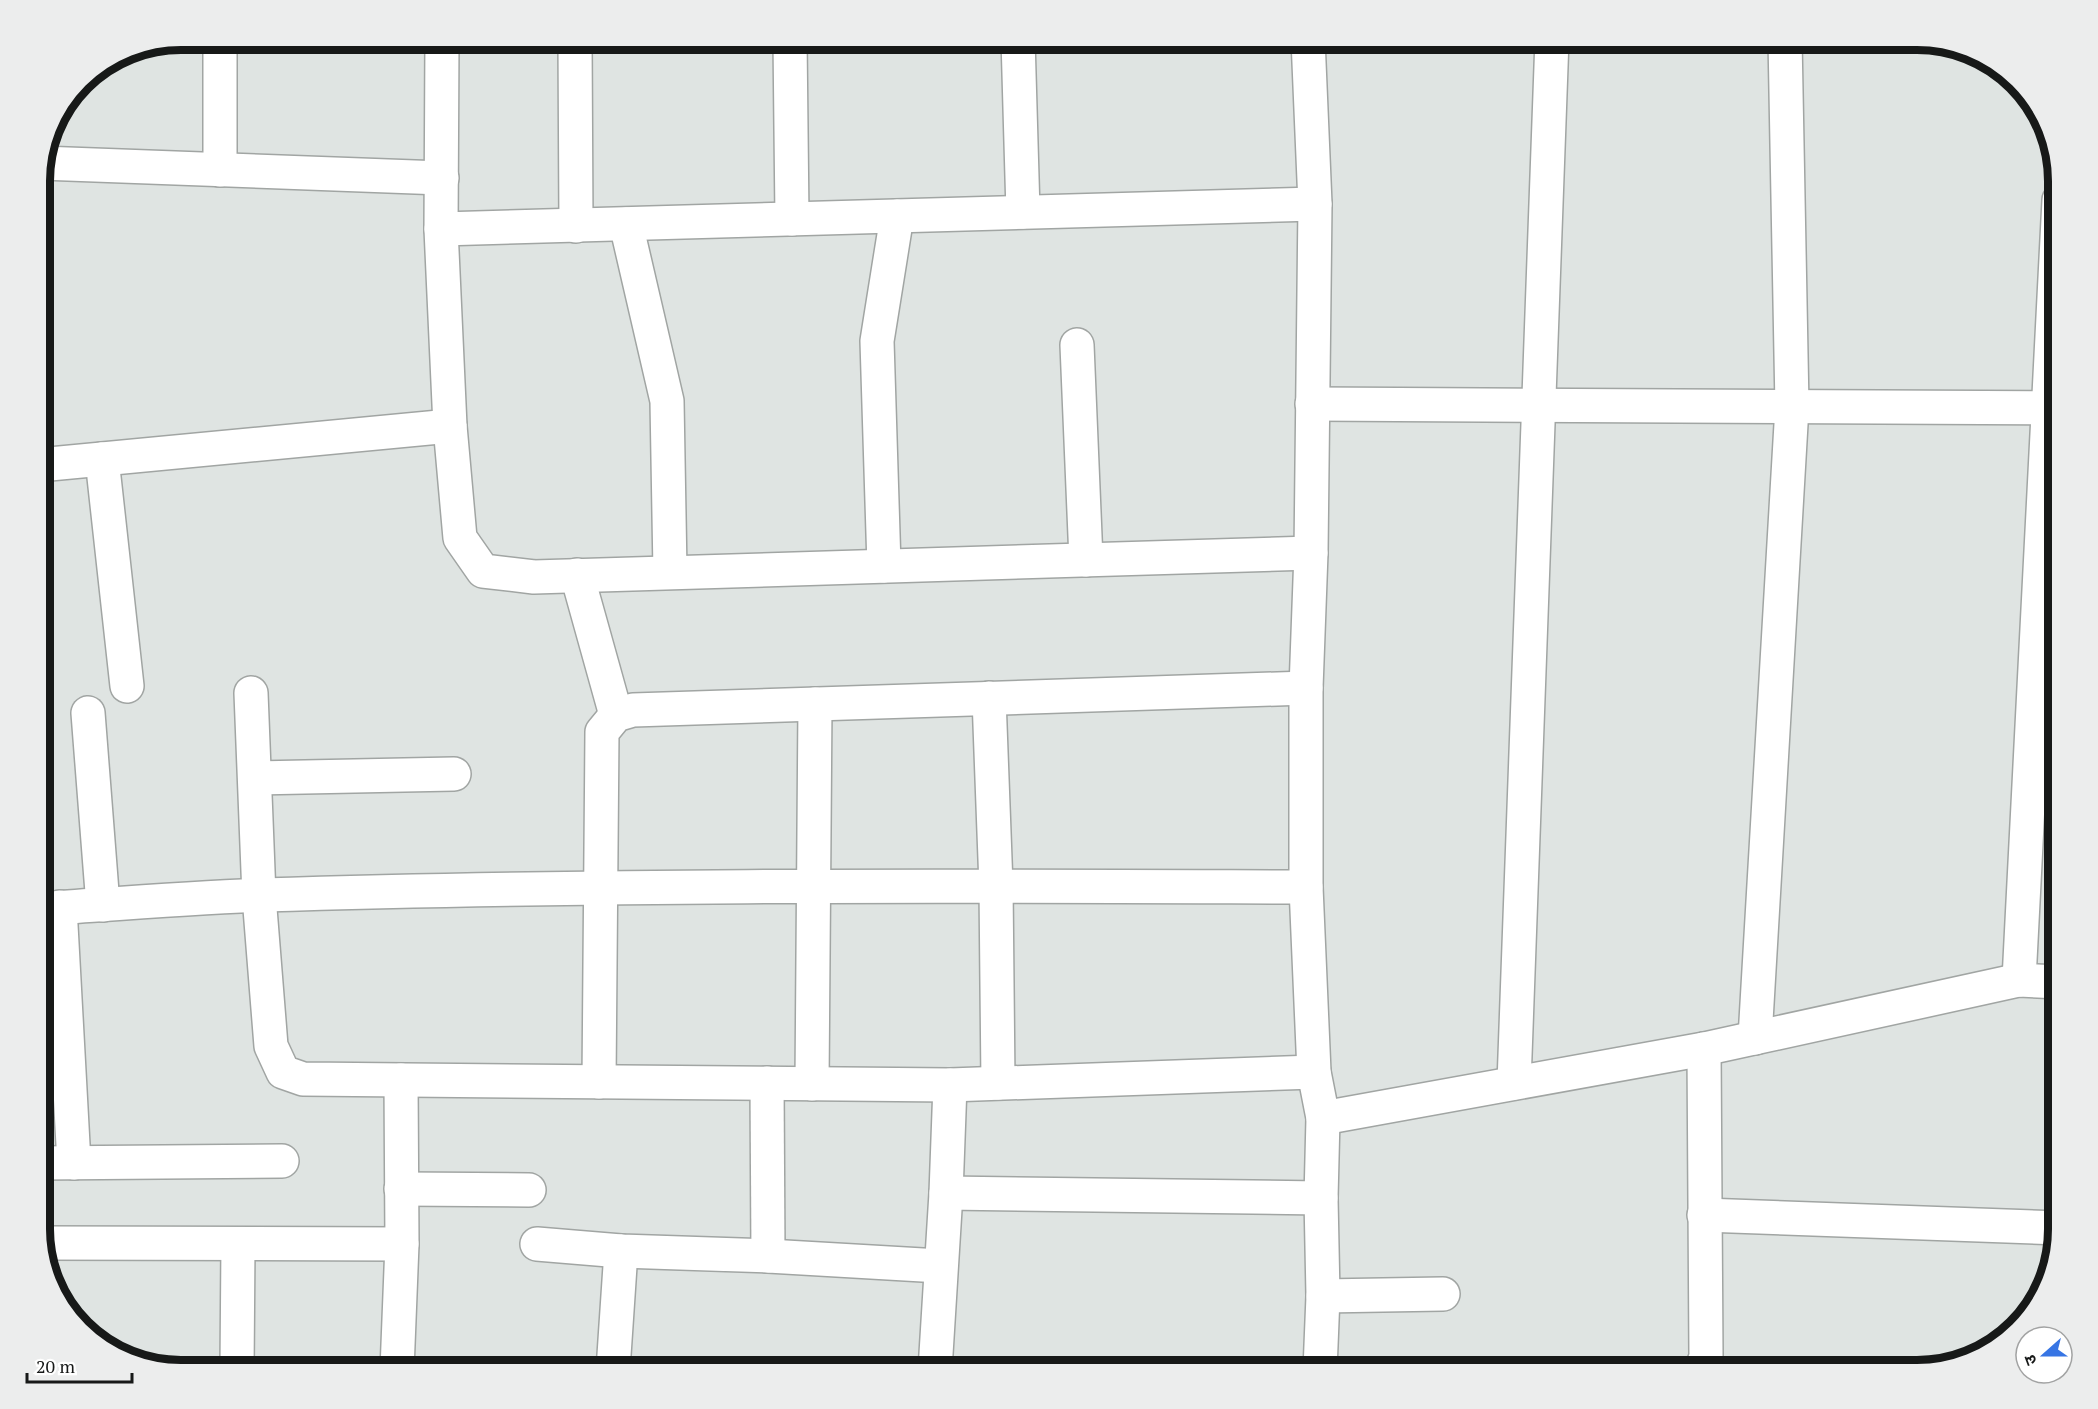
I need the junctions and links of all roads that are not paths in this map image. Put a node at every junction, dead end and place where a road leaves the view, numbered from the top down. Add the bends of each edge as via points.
1 (220, 50) edge
2 (442, 50) edge
3 (575, 50) edge
4 (790, 50) edge
5 (1018, 50) edge
6 (1308, 50) edge
7 (1552, 50) edge
8 (1785, 50) edge
9 (51, 163) edge
10 (220, 170) junction
11 (441, 178) junction
12 (1315, 204) junction
13 (1023, 212) junction
14 (897, 216) junction
15 (792, 219) junction
16 (626, 224) junction
17 (576, 226) junction
18 (441, 229) junction
19 (1077, 345) dead end
20 (1312, 404) junction
21 (1538, 405) junction
22 (1792, 407) junction
23 (2048, 408) edge
24 (450, 426) junction
25 (102, 459) junction
26 (50, 464) edge
27 (2048, 492) edge
28 (1311, 553) junction
29 (1086, 560) junction
30 (884, 566) junction
31 (670, 572) junction
32 (577, 575) junction
33 (127, 686) dead end
34 (1306, 688) junction
35 (251, 693) dead end
36 (989, 698) junction
37 (815, 704) junction
38 (88, 713) dead end
39 (616, 715) junction
40 (454, 774) dead end
41 (255, 778) junction
42 (813, 886) junction
43 (996, 886) junction
44 (1306, 887) junction
45 (601, 889) junction
46 (259, 896) junction
47 (103, 905) junction
48 (50, 908) edge
49 (2019, 980) junction
50 (2048, 981) edge
51 (1755, 1038) junction
52 (1704, 1049) junction
53 (1314, 1072) junction
54 (401, 1080) junction
55 (599, 1082) junction
56 (767, 1083) junction
57 (998, 1083) junction
58 (1514, 1083) junction
59 (812, 1084) junction
60 (950, 1085) junction
61 (1323, 1118) junction
62 (282, 1161) dead end
63 (50, 1163) edge
64 (74, 1163) junction
65 (401, 1189) junction
66 (529, 1190) dead end
67 (946, 1193) junction
68 (1322, 1197) junction
69 (1704, 1215) junction
70 (2048, 1228) edge
71 (51, 1243) edge
72 (238, 1244) junction
73 (402, 1244) junction
74 (537, 1244) dead end
75 (621, 1251) junction
76 (768, 1256) junction
77 (940, 1266) junction
78 (1443, 1294) dead end
79 (1323, 1296) junction
80 (237, 1360) edge
81 (397, 1360) edge
82 (614, 1360) edge
83 (935, 1360) edge
84 (1320, 1360) edge
85 (1705, 1360) edge

1 - 10 street
2 - 11 street
3 - 17 street
4 - 15 street
5 - 13 street
6 - 12 street
7 - 21 street
8 - 22 street
9 - 10 street
10 - 11 street
11 - 18 street
12 - 13 street
12 - 20 street
13 - 14 street
14 - 15 street
14 - 30 street via 877,340
15 - 16 street
16 - 17 street
16 - 31 street via 667,400
17 - 18 street
18 - 24 street
19 - 29 street
20 - 21 street
20 - 28 street
21 - 22 street
21 - 58 street
22 - 23 street
22 - 51 street
24 - 25 street
24 - 32 street via 460,538 483,571 534,577
25 - 26 street
25 - 33 street
27 - 49 street
28 - 29 street
28 - 34 street
29 - 30 street
30 - 31 street
31 - 32 street
32 - 39 street
34 - 36 street
34 - 44 street
35 - 41 street
36 - 37 street
36 - 43 street
37 - 39 street via 633,710
37 - 42 street
38 - 47 street
39 - 45 street via 602,732
40 - 41 street
41 - 46 street
42 - 43 street
42 - 45 street
42 - 59 street
43 - 44 street
43 - 57 street
44 - 53 street
45 - 46 street
45 - 55 street
46 - 47 street
46 - 54 street via 272,1046 283,1072 303,1079
47 - 48 street
48 - 64 street
49 - 50 street
49 - 51 street
51 - 52 street
52 - 58 street
52 - 69 street
53 - 57 street
53 - 61 street
54 - 55 street
54 - 65 street
55 - 56 street
56 - 59 street
56 - 76 street
57 - 60 street
58 - 61 street
59 - 60 street
60 - 67 street
61 - 68 street
62 - 64 street
63 - 64 street
65 - 66 street
65 - 73 street
67 - 68 street
67 - 77 street
68 - 79 street
69 - 70 street
69 - 85 street
71 - 72 street
72 - 73 street
72 - 80 street
73 - 81 street
74 - 75 street
75 - 76 street
75 - 82 street
76 - 77 street
77 - 83 street
78 - 79 street
79 - 84 street

